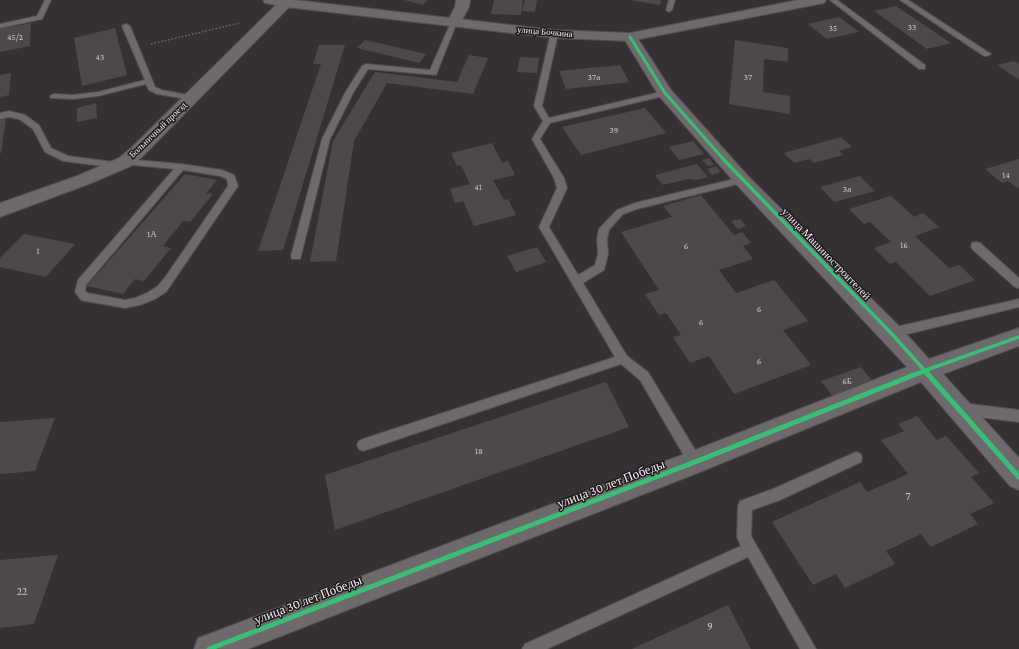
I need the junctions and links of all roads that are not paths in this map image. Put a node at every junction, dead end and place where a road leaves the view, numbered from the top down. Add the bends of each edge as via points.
1 (48, 0) edge
2 (463, 0) edge
3 (672, 0) edge
4 (818, 0) edge
5 (833, 0) edge
6 (903, 0) edge
7 (277, 6) edge
8 (669, 10) dead end
9 (454, 22) junction
10 (0, 26) edge
11 (126, 26) dead end
12 (554, 34) junction
13 (630, 37) junction
14 (987, 54) dead end
15 (922, 67) dead end
16 (149, 81) junction
17 (665, 93) junction
18 (54, 96) dead end
19 (190, 98) junction
20 (0, 116) edge
21 (547, 120) junction
22 (121, 163) junction
23 (181, 167) junction
24 (742, 180) junction
25 (0, 210) edge
26 (976, 246) dead end
27 (296, 256) dead end
28 (577, 281) junction
29 (1019, 284) edge
30 (1019, 303) edge
31 (890, 333) junction
32 (1019, 337) edge
33 (623, 358) junction
34 (925, 370) junction
35 (960, 409) junction
36 (1019, 416) edge
37 (363, 445) dead end
38 (856, 458) dead end
39 (695, 462) junction
40 (1019, 477) edge
41 (750, 549) junction
42 (209, 649) edge
43 (530, 649) edge
44 (808, 649) edge

1 - 10 lane via 40,18
2 - 9 street
3 - 8 lane
4 - 13 street, улица Бочкина
5 - 15 lane
6 - 14 lane
7 - 9 street, улица Бочкина
7 - 19 street, Больничный проезд
9 - 12 street, улица Бочкина
9 - 27 lane via 433,73 366,66 326,139
11 - 16 lane
12 - 13 street, улица Бочкина
12 - 21 lane via 538,106
13 - 17 street, улица Машиностроителей
16 - 18 lane via 98,94
16 - 19 lane via 152,88 160,92
17 - 21 lane
17 - 24 street, улица Машиностроителей
19 - 22 street, Больничный проезд via 137,152
20 - 22 lane via 9,114 22,117 36,127 48,150 66,159
21 - 28 lane via 536,139 559,178 562,188 544,227
22 - 23 lane
22 - 25 street, Больничный проезд via 83,180
23 - 23 lane via 222,173 232,177 232,186 170,279 151,296 136,302 125,304 85,297 80,292 82,282
24 - 28 lane via 620,212 604,229 604,254 600,267
24 - 31 street, улица Машиностроителей
26 - 29 lane
28 - 33 lane
30 - 31 lane
31 - 34 street, улица Машиностроителей
32 - 34 street, улица 30 лет Победы
33 - 37 lane
33 - 39 lane via 644,376
34 - 35 street, улица Машиностроителей
34 - 39 street, улица 30 лет Победы
35 - 36 lane
35 - 40 street, улица Машиностроителей
38 - 41 lane via 745,506 744,537
39 - 42 street, улица 30 лет Победы
41 - 43 lane
41 - 44 lane

